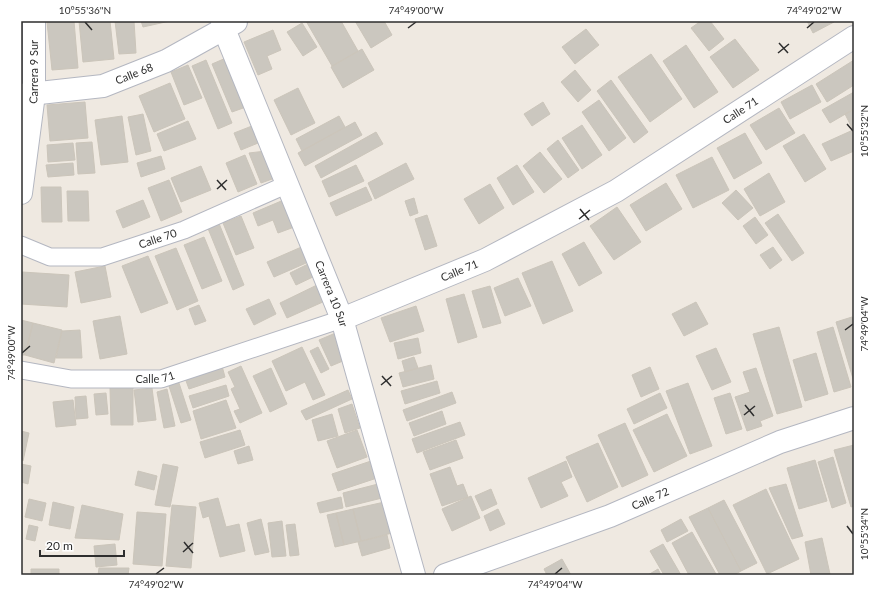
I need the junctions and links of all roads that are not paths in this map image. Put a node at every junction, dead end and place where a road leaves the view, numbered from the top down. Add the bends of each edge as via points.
1 (34, 21) edge
2 (228, 24) edge
3 (854, 37) edge
4 (28, 95) edge
5 (288, 184) junction
6 (21, 193) edge
7 (21, 245) edge
8 (342, 319) junction
9 (21, 370) edge
10 (854, 418) edge
11 (414, 575) edge
12 (445, 575) edge

1 - 4 street, Carrera 9 Sur
2 - 4 street, Calle 68 via 166,61 103,86
2 - 5 street, Carrera 10 Sur
3 - 8 street, Calle 71 via 616,191 485,260
4 - 6 street, Carrera 9 Sur
5 - 7 lane, Calle 70 via 184,230 102,256 50,257
5 - 8 street, Carrera 10 Sur
8 - 9 lane, Calle 71 via 161,379 71,379
8 - 11 street, Carrera 10 Sur
10 - 12 street, Calle 72 via 780,442 610,516

